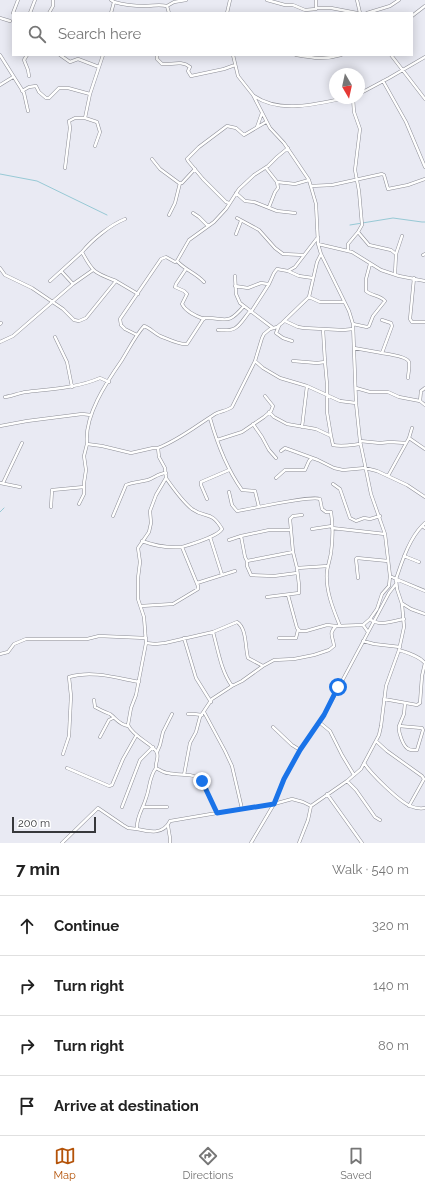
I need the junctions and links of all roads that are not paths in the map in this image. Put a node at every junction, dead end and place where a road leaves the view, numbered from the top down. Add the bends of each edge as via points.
1 (18, 0) edge
2 (35, 0) edge
3 (53, 0) edge
4 (186, 0) edge
5 (230, 0) edge
6 (267, 0) edge
7 (316, 0) edge
8 (357, 0) edge
9 (399, 0) edge
10 (112, 1) edge
11 (168, 6) junction
12 (425, 6) edge
13 (317, 8) junction
14 (13, 12) edge
15 (30, 12) edge
16 (50, 12) edge
17 (111, 12) edge
18 (169, 12) edge
19 (227, 12) edge
20 (352, 12) edge
21 (360, 12) edge
22 (372, 12) edge
23 (413, 15) edge
24 (0, 18) edge
25 (10, 21) dead end
26 (0, 55) edge
27 (27, 56) edge
28 (61, 56) edge
29 (103, 56) edge
30 (157, 56) edge
31 (232, 56) edge
32 (301, 56) edge
33 (338, 56) edge
34 (392, 56) edge
35 (424, 59) edge
36 (234, 65) junction
37 (99, 67) junction
38 (402, 71) junction
39 (14, 76) junction
40 (29, 76) dead end
41 (383, 81) junction
42 (0, 85) edge
43 (22, 91) junction
44 (365, 91) edge
45 (90, 94) junction
46 (253, 95) junction
47 (425, 99) edge
48 (329, 101) edge
49 (354, 104) edge
50 (28, 111) dead end
51 (262, 113) junction
52 (85, 118) junction
53 (266, 122) junction
54 (257, 127) junction
55 (95, 146) dead end
56 (288, 148) junction
57 (152, 159) dead end
58 (425, 167) edge
59 (65, 168) dead end
60 (266, 168) junction
61 (195, 169) junction
62 (425, 179) edge
63 (309, 180) junction
64 (357, 180) junction
65 (277, 182) junction
66 (180, 183) junction
67 (311, 186) junction
68 (236, 193) junction
69 (229, 203) junction
70 (269, 207) junction
71 (193, 213) dead end
72 (295, 213) dead end
73 (169, 215) dead end
74 (237, 218) dead end
75 (125, 219) dead end
76 (241, 221) junction
77 (210, 225) junction
78 (358, 232) junction
79 (236, 234) dead end
80 (402, 236) dead end
81 (318, 237) junction
82 (318, 244) junction
83 (326, 246) junction
84 (319, 248) junction
85 (348, 251) junction
86 (82, 252) junction
87 (321, 254) junction
88 (396, 254) junction
89 (304, 255) junction
90 (177, 261) junction
91 (370, 264) junction
92 (0, 268) edge
93 (186, 269) junction
94 (93, 270) junction
95 (288, 271) junction
96 (62, 272) junction
97 (395, 274) junction
98 (235, 276) dead end
99 (313, 278) junction
100 (414, 278) junction
101 (50, 281) dead end
102 (116, 281) junction
103 (425, 281) edge
104 (204, 282) dead end
105 (73, 284) junction
106 (268, 284) junction
107 (235, 286) junction
108 (138, 294) junction
109 (309, 297) junction
110 (53, 302) junction
111 (343, 302) junction
112 (244, 306) junction
113 (250, 311) junction
114 (204, 319) junction
115 (382, 320) dead end
116 (285, 321) junction
117 (425, 322) edge
118 (353, 324) junction
119 (279, 326) junction
120 (273, 328) junction
121 (323, 329) junction
122 (353, 329) junction
123 (218, 330) dead end
124 (138, 335) junction
125 (55, 337) dead end
126 (292, 341) dead end
127 (0, 342) edge
128 (354, 348) junction
129 (382, 353) junction
130 (255, 361) junction
131 (293, 361) dead end
132 (325, 362) junction
133 (408, 378) dead end
134 (108, 382) junction
135 (307, 386) junction
136 (72, 387) junction
137 (356, 388) junction
138 (425, 388) edge
139 (327, 395) junction
140 (265, 396) dead end
141 (5, 397) dead end
142 (420, 401) junction
143 (356, 403) junction
144 (425, 405) edge
145 (269, 412) junction
146 (91, 415) junction
147 (210, 418) junction
148 (253, 424) junction
149 (0, 426) edge
150 (302, 427) junction
151 (412, 428) dead end
152 (331, 436) junction
153 (409, 438) junction
154 (218, 440) junction
155 (360, 442) junction
156 (22, 443) dead end
157 (406, 443) junction
158 (87, 444) junction
159 (158, 448) junction
160 (425, 448) edge
161 (281, 451) dead end
162 (276, 458) dead end
163 (312, 458) junction
164 (365, 468) junction
165 (229, 470) junction
166 (166, 473) junction
167 (388, 476) junction
168 (166, 478) junction
169 (276, 478) dead end
170 (2, 483) edge
171 (333, 484) dead end
172 (20, 487) dead end
173 (84, 487) junction
174 (229, 492) dead end
175 (425, 498) edge
176 (207, 499) dead end
177 (79, 504) dead end
178 (52, 507) dead end
179 (259, 507) junction
180 (302, 515) dead end
181 (113, 516) dead end
182 (380, 516) junction
183 (425, 523) edge
184 (332, 527) junction
185 (424, 527) edge
186 (312, 529) dead end
187 (290, 530) junction
188 (385, 534) junction
189 (241, 536) junction
190 (210, 537) junction
191 (229, 540) dead end
192 (142, 541) junction
193 (182, 547) junction
194 (293, 552) junction
195 (404, 556) junction
196 (247, 561) junction
197 (388, 561) junction
198 (419, 562) dead end
199 (328, 566) junction
200 (297, 568) junction
201 (235, 571) dead end
202 (297, 573) junction
203 (222, 575) junction
204 (390, 576) junction
205 (358, 578) dead end
206 (396, 579) junction
207 (197, 583) junction
208 (396, 584) junction
209 (425, 591) edge
210 (288, 595) junction
211 (267, 597) dead end
212 (402, 604) junction
213 (141, 606) junction
214 (425, 614) edge
215 (370, 619) junction
216 (404, 619) junction
217 (373, 622) junction
218 (363, 625) junction
219 (336, 626) junction
220 (340, 626) junction
221 (298, 630) junction
222 (213, 632) junction
223 (368, 632) junction
224 (146, 638) junction
225 (184, 638) junction
226 (279, 638) dead end
227 (364, 641) junction
228 (146, 643) junction
229 (400, 648) junction
230 (0, 654) edge
231 (263, 666) junction
232 (139, 682) junction
233 (232, 686) junction
234 (384, 699) junction
235 (94, 700) dead end
236 (210, 702) junction
237 (405, 703) junction
238 (204, 712) junction
239 (172, 714) dead end
240 (188, 714) dead end
241 (202, 715) junction
242 (113, 718) junction
243 (319, 722) junction
244 (128, 726) junction
245 (273, 726) dead end
246 (399, 726) junction
247 (136, 736) junction
248 (100, 737) dead end
249 (376, 741) junction
250 (153, 747) junction
251 (300, 750) junction
252 (157, 752) junction
253 (63, 754) dead end
254 (364, 763) junction
255 (66, 768) dead end
256 (156, 768) junction
257 (184, 775) junction
258 (354, 775) junction
259 (347, 781) junction
260 (327, 794) junction
261 (274, 804) junction
262 (311, 806) junction
263 (409, 806) junction
264 (122, 807) dead end
265 (142, 807) junction
266 (167, 807) dead end
267 (425, 808) edge
268 (242, 809) junction
269 (217, 813) junction
270 (380, 820) dead end
271 (168, 826) junction
272 (137, 829) junction
273 (300, 842) edge
274 (62, 843) edge
275 (170, 843) edge
276 (251, 843) edge
277 (362, 843) edge

1 - 14 street
2 - 15 street
3 - 16 street
4 - 11 street
5 - 19 street
6 - 13 street via 305,10
7 - 13 street
8 - 21 street
9 - 22 street
10 - 11 street via 128,6
10 - 17 street
11 - 18 street
12 - 23 street
13 - 20 street
24 - 25 street
26 - 39 street
27 - 40 street via 24,60
28 - 37 street via 70,62 78,59
29 - 37 street
30 - 36 street via 162,64 181,63 189,66 191,76
31 - 36 street
32 - 33 street via 316,59
34 - 38 street
35 - 38 street
36 - 46 street via 238,76
37 - 45 street
38 - 41 street
38 - 47 street
39 - 42 street
39 - 43 street
41 - 44 street
41 - 58 street via 406,122
43 - 45 street via 36,86 47,98 59,88
43 - 50 street
45 - 52 street
46 - 48 street via 268,104 300,106
46 - 51 street
49 - 64 street via 360,129 355,170
51 - 53 street
51 - 54 street
52 - 55 street via 97,122 100,132
52 - 59 street via 69,121
53 - 54 street
53 - 56 street
54 - 61 street via 244,135 236,128 227,126 189,155 187,160
56 - 60 street
56 - 63 street
57 - 66 street via 160,169
60 - 65 street
60 - 68 street via 247,180
61 - 66 street
61 - 69 street
62 - 64 street via 388,189 384,175
63 - 65 street via 295,184
63 - 67 street
64 - 67 street
64 - 78 street via 361,223
65 - 70 street via 278,188
66 - 73 street
67 - 81 street via 316,204
68 - 69 street
68 - 70 street via 245,201
69 - 77 street
70 - 72 street via 277,211
71 - 77 street
74 - 76 street
75 - 86 street via 110,227
76 - 79 street
76 - 89 street via 259,230 283,254
77 - 90 street via 189,240
78 - 85 street via 348,244
78 - 88 street via 369,245 391,250
80 - 88 street
81 - 82 street
81 - 89 street
82 - 83 street
82 - 84 street
83 - 84 street
83 - 85 street
84 - 87 street
85 - 91 street
86 - 94 street
86 - 96 street
87 - 99 street
87 - 111 street
88 - 97 street
89 - 95 street via 295,267
90 - 93 street
90 - 108 street via 166,257 161,259
91 - 97 street
91 - 118 street via 366,291 385,301 373,316 369,326
92 - 110 street via 5,275
93 - 104 street
93 - 114 street via 175,287 187,294 183,307 191,314
94 - 102 street
94 - 105 street
95 - 99 street
95 - 106 street via 277,269
96 - 101 street
96 - 105 street
97 - 100 street
98 - 107 street
99 - 109 street
100 - 103 street
100 - 117 street via 410,319 412,322
102 - 108 street
102 - 110 street via 86,318 79,321 74,320
105 - 110 street
106 - 107 street via 261,283 248,288
106 - 113 street
107 - 112 street via 238,298
108 - 124 street via 120,318 125,329
109 - 111 street via 320,302
109 - 116 street
110 - 127 street via 13,336
111 - 118 street
112 - 113 street
112 - 114 street via 229,320 209,317
113 - 120 street
113 - 123 street via 232,330
114 - 124 street via 187,344 178,343 144,326
115 - 129 street via 391,323 392,326
116 - 119 street
116 - 121 street via 298,327
118 - 122 street
119 - 120 street
119 - 126 street via 276,333
120 - 130 street via 262,338
121 - 122 street
121 - 132 street
122 - 128 street
124 - 134 street
125 - 136 street via 67,362
128 - 129 street
128 - 137 street
129 - 133 street via 407,359
130 - 135 street via 280,378
130 - 147 street via 232,406
131 - 132 street
132 - 139 street
134 - 136 street via 100,378
134 - 146 street
135 - 139 street
135 - 150 street
136 - 141 street
137 - 142 street via 370,392 388,392
137 - 143 street
138 - 142 street via 421,391
139 - 143 street via 340,401
139 - 152 street
140 - 145 street via 273,406
142 - 144 street
143 - 155 street
145 - 148 street
145 - 150 street via 287,424
146 - 149 street via 82,414
146 - 158 street
147 - 154 street
147 - 159 street
148 - 154 street via 242,432
148 - 162 street
150 - 152 street via 316,429
151 - 153 street
152 - 155 street via 335,446
153 - 157 street
153 - 160 street
154 - 165 street
155 - 157 street
155 - 164 street
156 - 170 street
157 - 167 street
158 - 159 street via 131,453
158 - 173 street via 84,456
159 - 166 street
161 - 163 street via 285,448
163 - 164 street via 340,470
163 - 169 street via 305,470 285,470
164 - 167 street
164 - 182 street via 371,494
165 - 176 street via 202,482
165 - 179 street via 242,490 255,492
166 - 168 street
166 - 181 street via 126,485
167 - 175 street
168 - 190 street via 191,508 212,516 218,522 222,530
168 - 192 street via 156,495 150,511 150,527
170 - 172 street
171 - 182 street via 340,489 352,520
173 - 177 street
173 - 178 street via 52,490
174 - 179 street via 236,511
179 - 184 street via 319,498 322,509 331,512
180 - 187 street via 291,517
182 - 188 street
183 - 185 street
184 - 186 street
184 - 188 street
184 - 199 street
185 - 195 street via 415,534
187 - 189 street via 269,530
187 - 194 street
188 - 197 street
189 - 191 street
189 - 196 street
190 - 193 street
190 - 203 street
192 - 193 street
192 - 213 street via 138,550 138,599
193 - 207 street
194 - 196 street
194 - 200 street
195 - 198 street
195 - 206 street
196 - 202 street via 246,566 250,575 274,576
197 - 204 street
197 - 205 street via 357,558
199 - 200 street
199 - 220 street via 328,588
200 - 202 street
201 - 203 street
202 - 210 street via 299,593
203 - 207 street
204 - 206 street
204 - 215 street via 389,586 382,594
206 - 208 street
206 - 209 street
207 - 213 street via 198,589 173,604
208 - 212 street
208 - 217 street via 388,593
210 - 211 street
210 - 221 street
212 - 214 street
212 - 216 street
213 - 224 street
215 - 217 street
215 - 218 street
216 - 217 street
216 - 229 street
217 - 223 street
218 - 220 street
218 - 223 street
219 - 220 street
219 - 221 street
219 - 231 street via 331,634 334,646 329,650 294,659 274,660
221 - 226 street via 296,638
222 - 225 street
222 - 231 street via 234,622 239,623 244,634 248,658
222 - 233 street via 220,662
223 - 227 street
224 - 228 street
224 - 230 street via 99,636 87,639 26,639 14,644 8,652
225 - 228 street via 160,644
225 - 236 street via 196,678
227 - 229 street
227 - 243 street
228 - 232 street
229 - 234 street
229 - 237 street via 425,663 420,703
231 - 233 street
232 - 244 street
232 - 253 street via 104,675 69,678 69,736
233 - 236 street
234 - 237 street
234 - 249 street via 381,726
235 - 242 street via 95,707 112,715
236 - 238 street
237 - 246 street
238 - 241 street
238 - 268 street via 232,766
239 - 252 street
240 - 241 street
241 - 257 street via 190,743
242 - 244 street
242 - 248 street via 109,720
243 - 251 street
243 - 258 street via 330,731
244 - 247 street
245 - 251 street
246 - 246 street via 422,728 417,750 407,748
247 - 250 street
247 - 255 street via 112,786
249 - 254 street
249 - 263 street via 424,779
250 - 252 street
250 - 264 street via 140,760
251 - 261 street
252 - 256 street
254 - 258 street
254 - 263 street via 383,785
256 - 257 street via 167,773
256 - 265 street
257 - 269 street via 199,777
258 - 259 street
259 - 260 street
259 - 270 street
260 - 262 street
260 - 277 street
261 - 262 street via 292,799
261 - 268 street
261 - 276 street
262 - 273 street
263 - 267 street
265 - 266 street
265 - 272 street
268 - 269 street
269 - 271 street via 170,821
271 - 272 street via 151,832
271 - 275 street
272 - 274 street via 128,828 98,808

